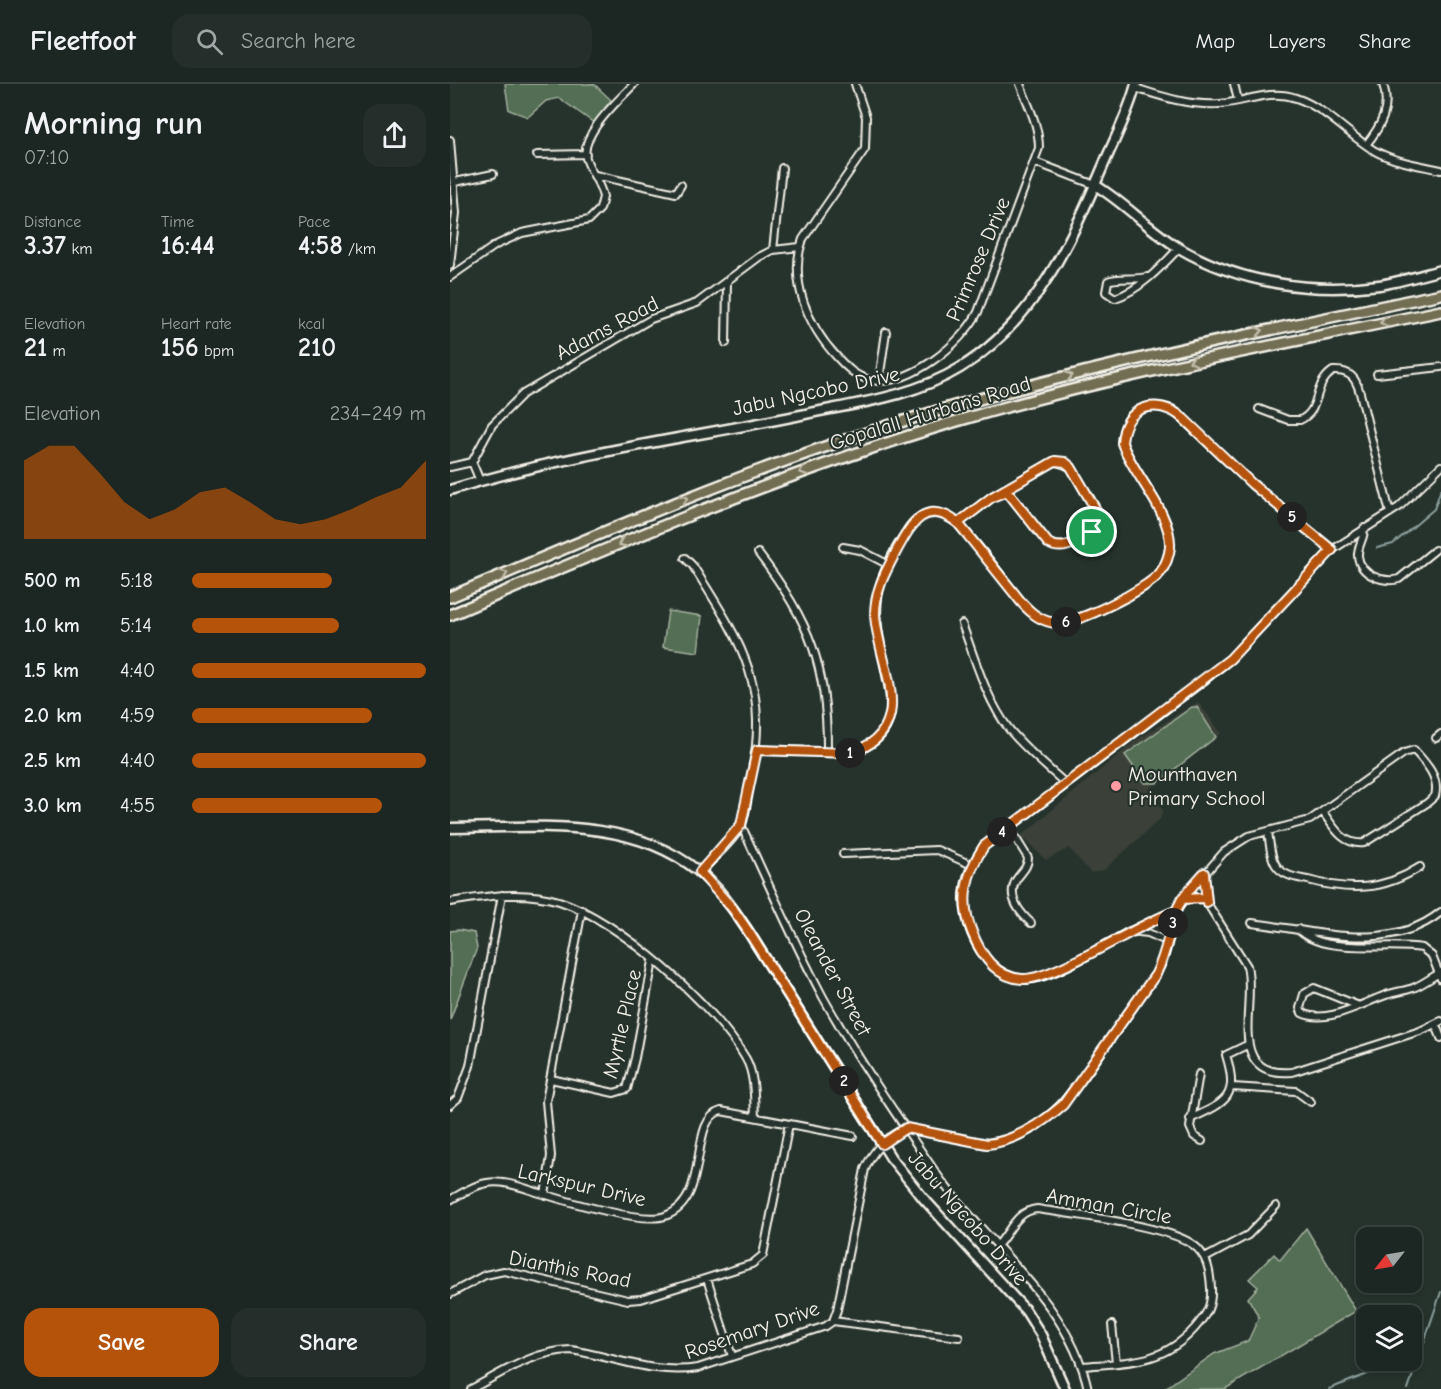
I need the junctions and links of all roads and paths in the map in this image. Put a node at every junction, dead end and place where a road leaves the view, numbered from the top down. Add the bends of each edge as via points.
1 (634, 84) edge
2 (855, 84) edge
3 (1020, 84) edge
4 (1234, 84) edge
5 (1383, 84) edge
6 (1136, 86) edge
7 (1238, 100) junction
8 (450, 140) edge
9 (1366, 145) junction
10 (586, 154) junction
11 (537, 155) dead end
12 (1035, 162) junction
13 (782, 168) dead end
14 (1441, 170) edge
15 (493, 174) dead end
16 (595, 175) junction
17 (455, 182) junction
18 (681, 185) dead end
19 (1095, 185) junction
20 (800, 248) junction
21 (1179, 248) junction
22 (773, 250) junction
23 (450, 265) edge
24 (1441, 270) edge
25 (450, 277) edge
26 (1147, 278) junction
27 (726, 282) junction
28 (1441, 294) edge
29 (1441, 311) edge
30 (886, 332) dead end
31 (726, 344) dead end
32 (1441, 367) edge
33 (1377, 374) dead end
34 (879, 380) junction
35 (1259, 409) dead end
36 (472, 462) junction
37 (1441, 466) edge
38 (450, 467) edge
39 (480, 481) junction
40 (450, 490) edge
41 (1007, 491) junction
42 (1390, 513) junction
43 (958, 523) junction
44 (1364, 528) junction
45 (843, 547) dead end
46 (1332, 550) junction
47 (1435, 550) dead end
48 (758, 553) dead end
49 (685, 558) dead end
50 (889, 566) junction
51 (450, 597) edge
52 (450, 615) edge
53 (962, 624) dead end
54 (757, 750) junction
55 (827, 753) junction
56 (1066, 784) junction
57 (1323, 812) junction
58 (741, 825) junction
59 (1009, 827) junction
60 (450, 828) edge
61 (1268, 832) junction
62 (843, 854) dead end
63 (972, 865) junction
64 (1420, 867) dead end
65 (700, 872) junction
66 (1204, 873) junction
67 (1195, 884) junction
68 (502, 895) junction
69 (1182, 899) junction
70 (1206, 900) junction
71 (450, 902) edge
72 (582, 910) junction
73 (1176, 911) junction
74 (1441, 912) edge
75 (1031, 923) dead end
76 (1252, 923) dead end
77 (1297, 928) junction
78 (1130, 932) junction
79 (1168, 942) junction
80 (653, 961) junction
81 (1440, 974) edge
82 (1359, 1006) junction
83 (1438, 1023) edge
84 (1441, 1038) edge
85 (1247, 1045) junction
86 (1199, 1074) dead end
87 (551, 1079) junction
88 (1233, 1088) junction
89 (1311, 1102) dead end
90 (450, 1105) edge
91 (755, 1118) junction
92 (1190, 1119) junction
93 (789, 1124) junction
94 (906, 1128) junction
95 (853, 1136) dead end
96 (1202, 1141) dead end
97 (882, 1144) junction
98 (545, 1195) junction
99 (450, 1200) edge
100 (1276, 1206) dead end
101 (997, 1246) junction
102 (1205, 1258) junction
103 (706, 1279) junction
104 (450, 1294) edge
105 (833, 1321) junction
106 (1112, 1325) dead end
107 (959, 1337) dead end
108 (732, 1356) junction
109 (1116, 1363) junction
110 (1083, 1366) junction
111 (487, 1381) junction
112 (471, 1389) edge
113 (491, 1389) edge
114 (1065, 1389) edge
115 (1088, 1389) edge

1 - 10 street via 594,129
2 - 20 street via 866,117 865,149
3 - 12 street, Primrose Drive via 1039,137
4 - 7 street
5 - 9 street via 1385,115
6 - 7 street via 1179,102
6 - 19 main road, Jabu Ngcobo Drive
7 - 9 street via 1263,95 1296,97 1316,107
8 - 17 street
9 - 14 street via 1391,158
10 - 11 street
10 - 16 street
12 - 19 street
12 - 34 street, Primrose Drive via 998,264 969,329 936,359
13 - 22 street
15 - 17 street
16 - 18 street via 676,193
16 - 25 street via 603,197 594,217 513,237
17 - 23 street
19 - 21 main road
19 - 39 main road, Jabu Ngcobo Drive via 1041,291 1017,321 990,347 935,381 874,400
20 - 22 street, Adams Road
20 - 34 street via 799,283 818,335 848,368 862,377
21 - 24 main road via 1239,275 1316,288 1381,285
21 - 26 street
22 - 27 street, Adams Road
26 - 26 street via 1121,296 1115,298 1106,292 1108,281 1113,279
27 - 31 street
27 - 36 street, Adams Road via 698,303 651,319 523,394 492,425
51 -> 28 main road, Gopalall Hurbans Road via 710,488 956,405 1131,360
29 -> 52 main road, Gopalall Hurbans Road via 1136,373 958,421 774,481
30 - 34 street
32 - 33 street
35 - 42 street via 1288,420 1300,420 1313,410 1325,376 1333,371 1349,373 1356,379
36 - 38 street
36 - 39 street
37 - 42 street via 1412,497
39 - 40 main road, Jabu Ngcobo Drive
41 - 41 street via 1046,464 1065,462 1096,510 1098,526 1073,543 1055,548
41 - 43 street via 992,497
42 - 44 street
43 - 46 street via 1022,603 1044,621 1072,621 1150,583 1167,560 1170,535 1122,443 1122,432 1136,411 1156,405 1178,414 1252,484
43 - 50 street via 940,513 915,520
44 - 46 street
44 - 47 street via 1358,556 1361,565 1374,577 1399,579
45 - 50 street via 860,549
46 - 56 street via 1230,659
48 - 55 street via 788,593 810,637 826,696
49 - 54 street via 734,632 752,673
50 - 55 street via 880,583 875,616 892,705 888,723 876,740 863,749
53 - 56 street via 988,694 1008,727 1029,752
54 - 55 street
54 - 58 street
56 - 59 street
57 - 57 street via 1404,753 1414,750 1436,781 1435,796 1427,803 1364,843 1345,839
57 - 61 street via 1295,826
58 - 65 street
58 - 94 street, Oleander Street via 822,995
59 - 63 street via 984,846
59 - 75 street via 1028,858 1027,866 1015,881 1013,898
60 - 65 main road, Jabu Ngcobo Drive via 606,831 658,846
61 - 64 street via 1274,861 1281,871 1336,887 1377,886
61 - 66 street via 1238,841
62 - 63 street via 938,850
63 - 78 street via 965,888 966,917 986,958 1008,976 1034,979
65 - 97 main road, Jabu Ngcobo Drive via 748,931
66 - 67 street
66 - 70 street
67 - 69 street
67 - 70 street
68 - 71 street
68 - 72 street via 542,897
68 - 90 street via 470,1066 458,1098
69 - 70 street
69 - 73 street
70 - 85 street via 1251,979
72 - 80 street
72 - 87 street
73 - 78 street
73 - 79 street
74 - 77 street via 1412,929 1378,936
76 - 77 street
77 - 81 street via 1308,939 1325,944 1422,948 1432,956
78 - 79 street via 1148,933
79 - 94 street via 1156,974 1076,1088 1049,1118 1013,1139 987,1144
80 - 87 street, Myrtle Place via 627,1089 614,1093
80 - 91 street via 707,1010 747,1060
81 - 82 street via 1413,988
82 - 82 street via 1318,1016 1308,1016 1300,1008 1304,994 1314,988
83 - 84 street
83 - 85 street via 1292,1072 1279,1073 1262,1067
85 - 88 street via 1226,1055
86 - 92 street
87 - 98 street via 546,1114 551,1156
88 - 89 street via 1296,1091
88 - 92 street via 1220,1103
91 - 93 street, Larkspur Drive
91 - 98 street, Larkspur Drive via 721,1111 709,1117 690,1194 681,1206 662,1217 647,1219
92 - 96 street via 1190,1132
93 - 95 street, Larkspur Drive
93 - 103 street, Dianthis Road via 764,1255 752,1264
94 - 97 street
94 - 101 street, Oleander Street via 938,1175
97 - 105 street, Rosemary Drive via 865,1169
97 - 114 main road, Jabu Ngcobo Drive via 924,1199 1026,1311 1046,1344
98 - 99 street, Larkspur Drive via 499,1182 475,1186
100 - 102 street via 1248,1235
101 - 102 street, Amman Circle via 1018,1216 1037,1209 1178,1236
101 - 110 street, Oleander Street via 1052,1311
102 - 109 street via 1211,1303 1200,1323 1162,1355
103 - 104 street, Dianthis Road via 628,1300 504,1271 485,1275
103 - 108 street
105 - 107 street
105 - 108 street, Rosemary Drive
106 - 109 street
108 - 111 street, Rosemary Drive via 698,1368 660,1370 583,1352 556,1350
109 - 110 street
110 - 115 street, Oleander Street
111 - 112 street, Rosemary Drive
111 - 113 street

